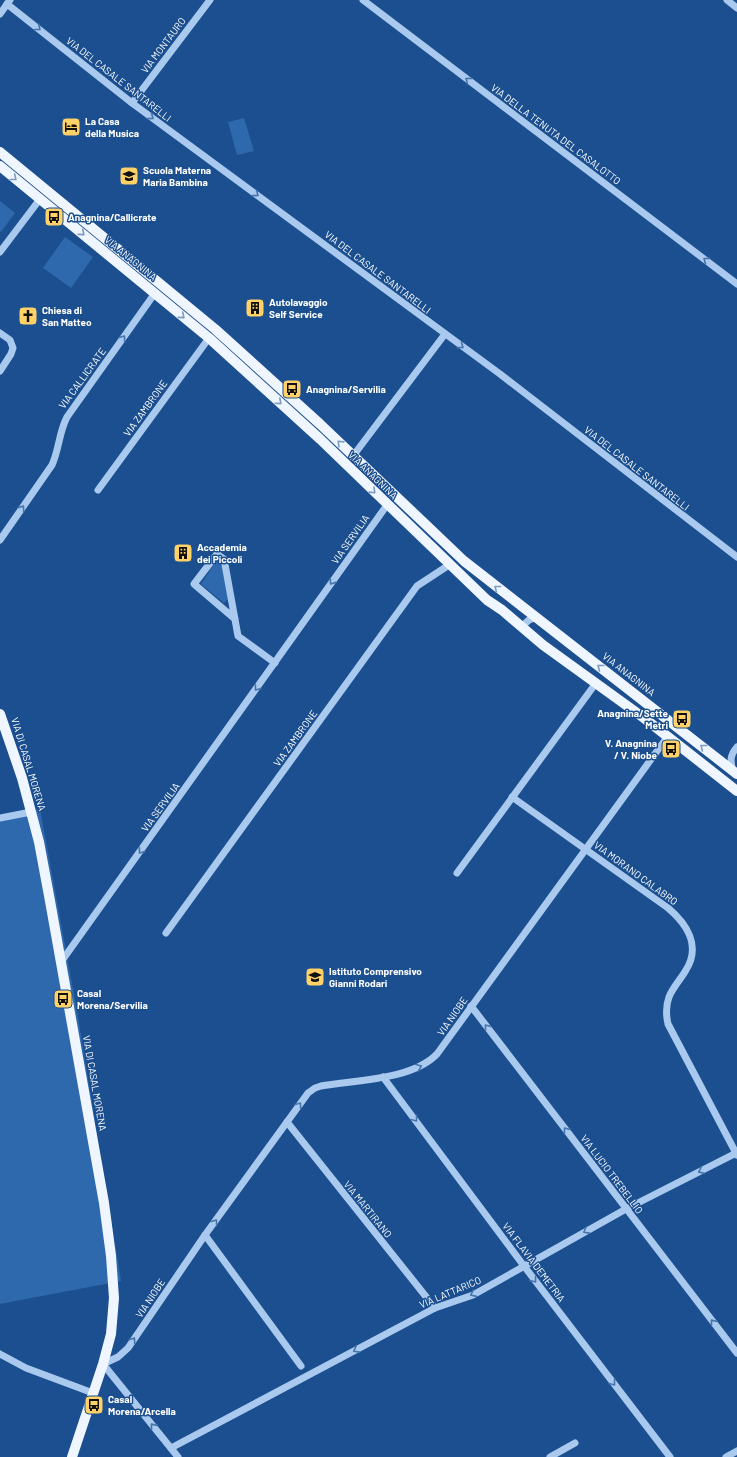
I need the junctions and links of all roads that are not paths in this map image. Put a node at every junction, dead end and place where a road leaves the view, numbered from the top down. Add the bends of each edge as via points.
1 (210, 0) edge
2 (363, 0) edge
3 (727, 0) edge
4 (8, 2) edge
5 (737, 8) edge
6 (0, 14) edge
7 (132, 103) junction
8 (0, 152) edge
9 (0, 166) edge
10 (40, 199) junction
11 (0, 252) edge
12 (737, 284) edge
13 (155, 293) junction
14 (0, 333) edge
15 (446, 334) junction
16 (209, 338) junction
17 (0, 371) edge
18 (354, 457) junction
19 (98, 490) dead end
20 (387, 505) junction
21 (0, 540) edge
22 (737, 557) edge
23 (450, 565) junction
24 (537, 617) junction
25 (235, 619) junction
26 (521, 627) junction
27 (275, 663) junction
28 (596, 683) junction
29 (0, 714) edge
30 (668, 736) junction
31 (737, 747) edge
32 (736, 771) edge
33 (725, 782) junction
34 (737, 791) edge
35 (512, 797) junction
36 (31, 812) junction
37 (0, 818) edge
38 (585, 849) junction
39 (457, 873) dead end
40 (166, 933) dead end
41 (61, 962) junction
42 (472, 1006) junction
43 (383, 1077) junction
44 (286, 1122) junction
45 (736, 1154) edge
46 (626, 1209) junction
47 (205, 1236) junction
48 (524, 1266) junction
49 (434, 1308) junction
50 (737, 1353) edge
51 (0, 1354) edge
52 (103, 1364) junction
53 (301, 1366) dead end
54 (93, 1393) junction
55 (575, 1443) dead end
56 (171, 1448) junction
57 (737, 1451) edge
58 (72, 1457) edge
59 (178, 1457) edge
60 (550, 1457) edge
61 (670, 1457) edge
62 (726, 1457) edge

1 - 7 street, VIA MONTAURO
12 -> 2 street, VIA DELLA TENUTA DEL CASALOTTO
3 - 5 street
4 - 6 street
4 -> 7 street, VIA DEL CASALE SANTARELLI
7 -> 15 street, VIA DEL CASALE SANTARELLI
18 -> 8 main road, VIA ANAGNINA via 214,329
9 -> 10 main road, VIA ANAGNINA
10 - 11 street
10 -> 13 main road, VIA ANAGNINA
13 -> 16 main road, VIA ANAGNINA
21 -> 13 street, VIA CALLICRATE via 52,465 66,417
14 - 17 street via 10,340 13,346
15 - 18 street
15 -> 22 street, VIA DEL CASALE SANTARELLI
16 - 19 street, VIA ZAMBRONE
16 -> 20 main road, VIA ANAGNINA via 320,439
24 -> 18 main road, VIA ANAGNINA via 464,561
20 - 23 main road, VIA ANAGNINA
20 -> 27 street, VIA SERVILIA
23 - 26 main road, VIA ANAGNINA via 487,600
23 - 40 street, VIA ZAMBRONE via 417,586
24 - 26 street
32 -> 24 main road, VIA ANAGNINA
25 - 25 street via 224,559 218,554 194,584
25 - 27 street via 238,636
26 - 28 main road, VIA ANAGNINA
27 -> 41 street, VIA SERVILIA
28 - 30 main road, VIA ANAGNINA
28 - 35 street
29 - 36 main road, VIA DI CASAL MORENA
30 - 33 main road, VIA ANAGNINA
30 - 38 street, VIA NIOBE
31 - 32 street via 731,756 731,763
32 - 33 street
33 - 34 main road, VIA ANAGNINA
35 - 38 street, VIA MORANO CALABRO
35 - 39 street
36 - 37 street
36 - 41 main road, VIA DI CASAL MORENA
38 - 42 street, VIA NIOBE
38 - 45 street, VIA MORANO CALABRO via 668,908 680,919 692,940 692,957 668,998 667,1020 670,1031
41 - 52 main road, VIA DI CASAL MORENA via 111,1256 114,1309
43 -> 42 street, VIA NIOBE via 410,1071 428,1062 440,1051
46 -> 42 street, VIA LUCIO TREBELLIO
44 -> 43 street, VIA NIOBE via 307,1094 315,1088
43 -> 48 street, VIA FLAVIA DEMETRIA
47 -> 44 street, VIA NIOBE
44 - 49 street, VIA MARTIRANO
45 -> 46 street, VIA LATTARICO
46 -> 48 street, VIA LATTARICO
50 -> 46 street, VIA LUCIO TREBELLIO
52 -> 47 street, VIA NIOBE via 118,1357 128,1348
47 - 53 street
48 -> 49 street, VIA LATTARICO via 473,1295
48 -> 61 street, VIA FLAVIA DEMETRIA
49 -> 56 street, VIA LATTARICO
51 - 54 street via 30,1369
52 - 54 main road, VIA DI CASAL MORENA
56 -> 52 street
54 - 58 main road, VIA DI CASAL MORENA
55 - 60 street
56 - 59 street
57 - 62 street

